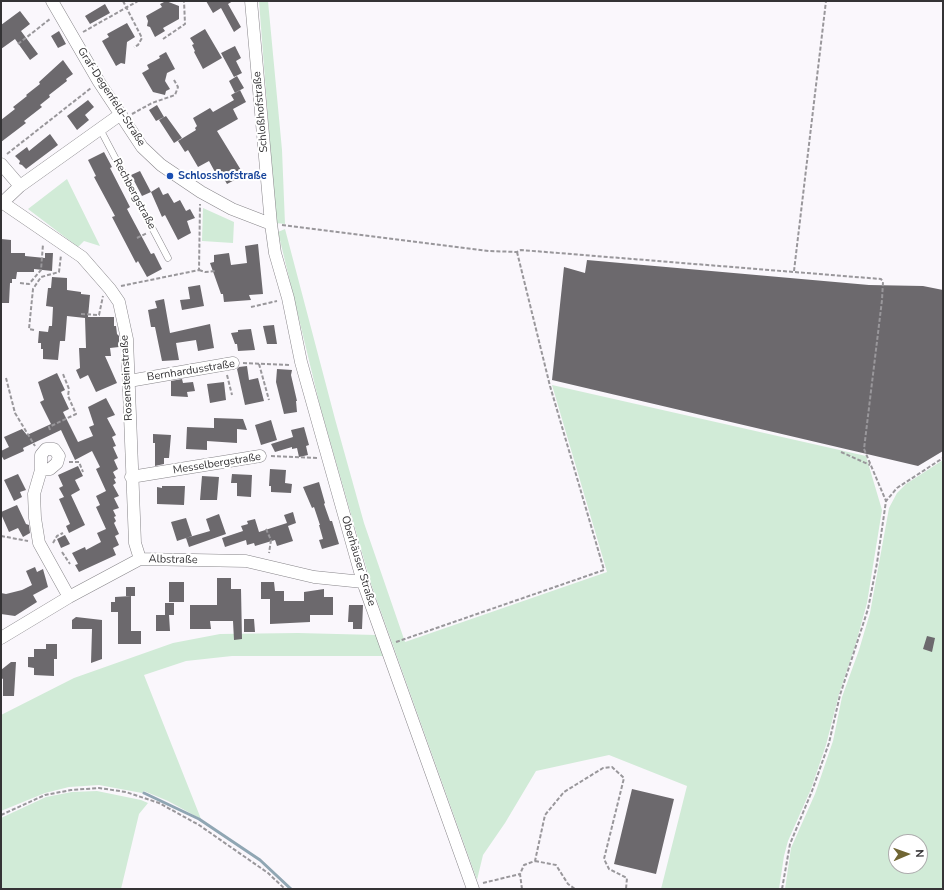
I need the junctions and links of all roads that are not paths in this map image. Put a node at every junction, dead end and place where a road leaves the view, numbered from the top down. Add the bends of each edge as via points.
1 (52, 1) edge
2 (251, 1) edge
3 (122, 116) junction
4 (100, 129) junction
5 (1, 164) edge
6 (20, 186) junction
7 (2, 204) edge
8 (271, 224) junction
9 (168, 258) dead end
10 (229, 364) road end
11 (129, 381) junction
12 (260, 456) road end
13 (41, 470) junction
14 (131, 477) junction
15 (140, 559) junction
16 (363, 582) junction
17 (69, 597) junction
18 (1, 638) edge
19 (473, 887) edge

1 - 3 street, Graf-Degenfeld-Straße
2 - 8 street, Schloßhofstraße
3 - 4 street
3 - 8 street, Graf-Degenfeld-Straße via 142,147 161,165 232,209
4 - 6 street
4 - 9 lane, Rechbergstraße
5 - 6 street
6 - 7 street
7 - 11 street, Rosensteinstraße via 82,258 119,302 127,339
8 - 16 street, Oberhäuser Straße via 302,362
10 - 11 street, Bernhardusstraße
11 - 14 street, Rosensteinstraße
12 - 14 street, Messelbergstraße
13 - 13 street via 57,463 59,456 54,449 46,449 41,455
13 - 17 street via 34,494 40,543
14 - 15 street, Rosensteinstraße via 135,544
15 - 16 street, Albstraße via 246,561 314,577
15 - 17 street, Albstraße
16 - 19 street, Oberhäuser Straße
17 - 18 street, Albstraße

